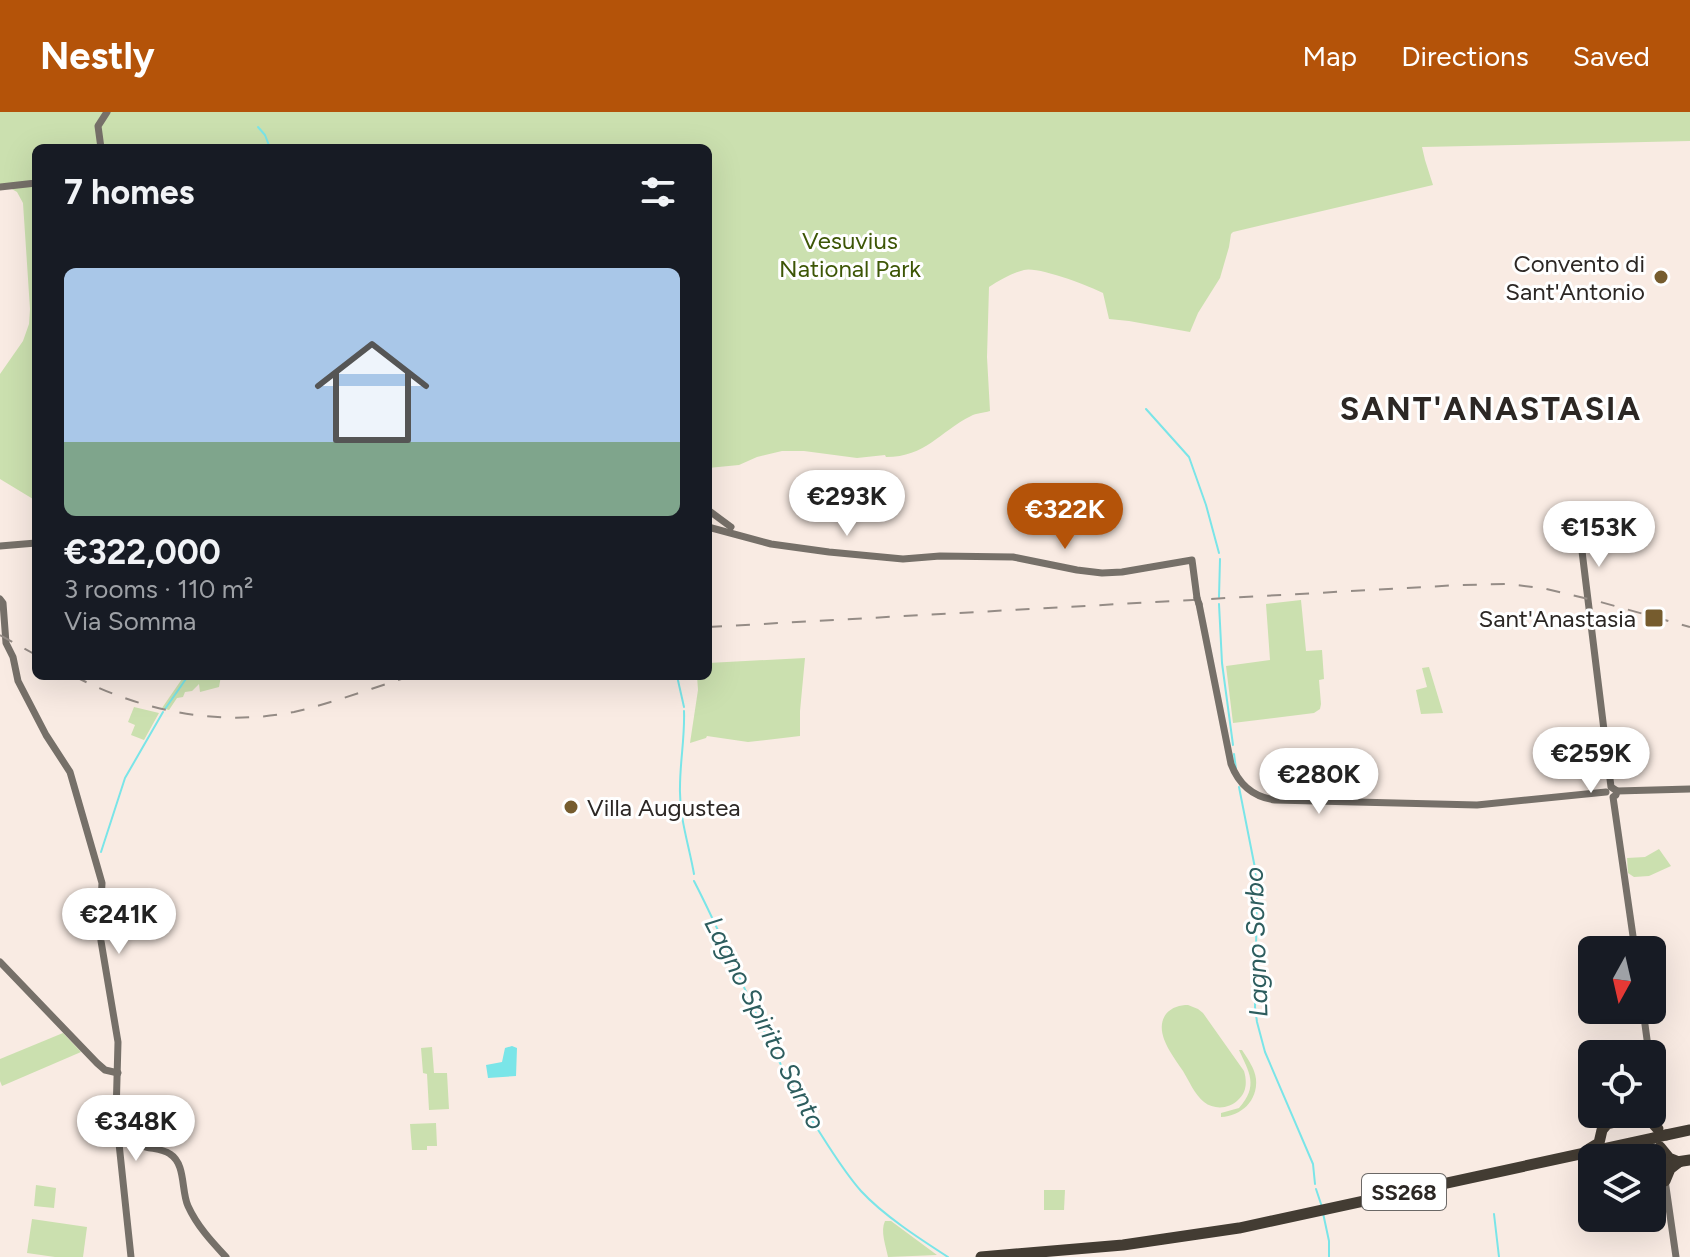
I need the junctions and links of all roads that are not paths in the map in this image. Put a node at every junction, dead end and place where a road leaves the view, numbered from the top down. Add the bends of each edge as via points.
1 (107, 112) edge
2 (100, 144) edge
3 (32, 183) edge
4 (0, 187) edge
5 (712, 514) edge
6 (712, 527) edge
7 (727, 529) junction
8 (32, 543) edge
9 (1581, 543) dead end
10 (0, 546) edge
11 (0, 553) edge
12 (1, 601) edge
13 (4, 647) edge
14 (1690, 789) edge
15 (1612, 792) junction
16 (1633, 936) edge
17 (0, 962) edge
18 (118, 1067) junction
19 (1604, 1128) edge
20 (1656, 1128) edge
21 (1659, 1128) edge
22 (1690, 1132) edge
23 (118, 1133) junction
24 (1602, 1135) junction
25 (1662, 1137) junction
26 (1640, 1141) junction
27 (131, 1142) junction
28 (119, 1143) junction
29 (1662, 1144) edge
30 (1568, 1157) junction
31 (1685, 1161) edge
32 (1666, 1179) edge
33 (1666, 1188) edge
34 (131, 1257) edge
35 (226, 1257) edge
36 (981, 1257) edge
37 (1676, 1257) edge

1 - 2 main road via 98,126
3 - 4 main road
5 - 7 main road
6 - 7 main road
7 - 15 main road via 794,548 888,558 1013,557 1102,573 1192,560 1231,764 1240,782 1256,795 1275,800 1477,805
8 - 10 main road
9 - 15 main road
10 - 11 main road
12 - 13 main road
13 - 18 main road via 21,688 70,772 102,883 101,941
14 - 15 main road
15 - 16 main road
17 - 18 main road via 97,1063 105,1070
18 - 23 main road
19 - 24 highway, SS268
20 - 25 highway
21 - 25 main road
22 - 25 highway, SS268
23 - 27 main road
23 - 28 main road
24 - 26 highway via 1612,1143
24 - 30 highway, SS268 via 1596,1146
25 - 26 highway, SS268
25 - 29 main road
25 - 31 highway via 1667,1156
26 - 30 highway, SS268
27 - 28 main road
27 - 35 main road via 176,1159 188,1206
28 - 34 main road
30 - 36 highway, SS268 via 1239,1228 1138,1244
31 - 32 highway via 1672,1166
33 - 37 main road

